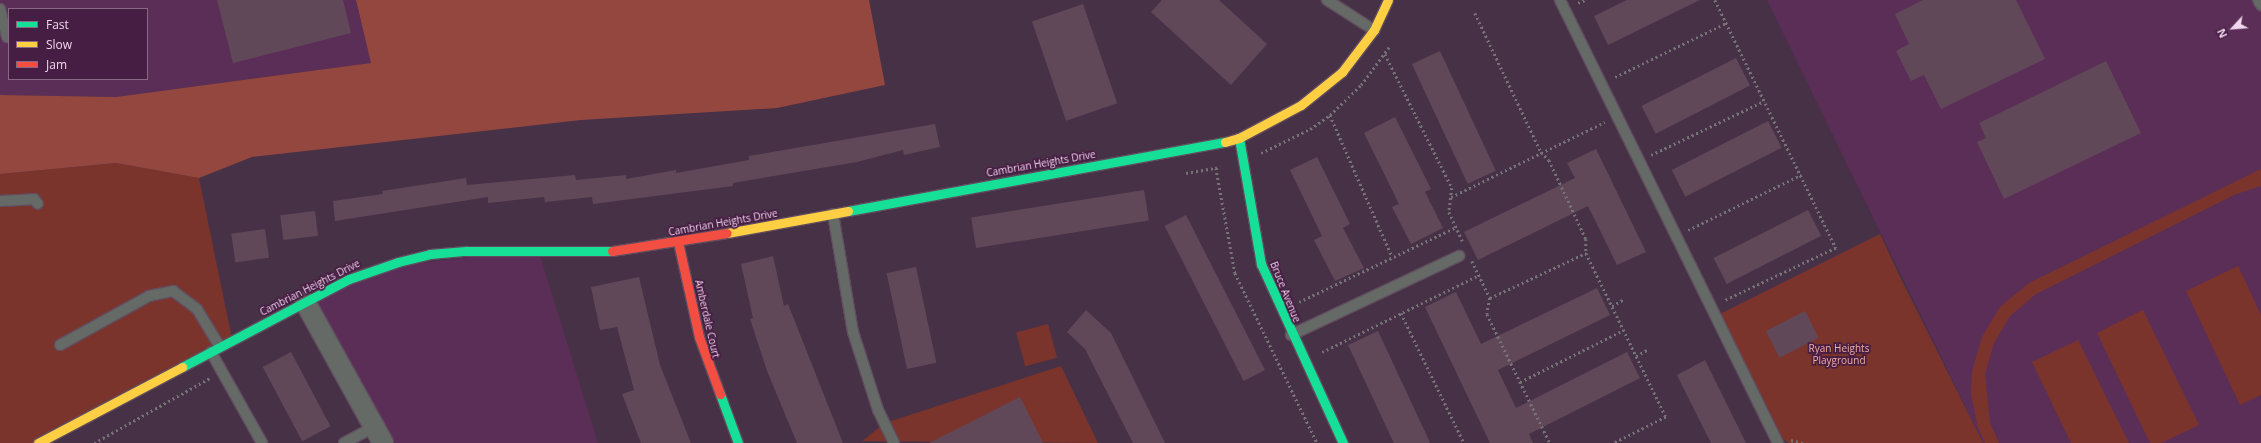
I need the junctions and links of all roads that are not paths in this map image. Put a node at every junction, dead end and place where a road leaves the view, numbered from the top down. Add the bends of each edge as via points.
1 (1327, 0) edge
2 (1388, 0) edge
3 (1560, 0) edge
4 (2258, 0) edge
5 (2261, 5) edge
6 (0, 9) edge
7 (1374, 30) junction
8 (7, 38) dead end
9 (1239, 138) junction
10 (0, 201) edge
11 (38, 204) dead end
12 (834, 214) junction
13 (678, 242) junction
14 (1459, 256) dead end
15 (305, 302) junction
16 (1291, 335) junction
17 (60, 345) dead end
18 (216, 350) junction
19 (379, 435) edge
20 (38, 443) edge
21 (262, 443) edge
22 (344, 443) edge
23 (738, 443) edge
24 (894, 443) edge
25 (1343, 443) edge
26 (1778, 443) edge

1 - 7 lane
2 - 7 street, Cambrian Heights Drive
3 - 26 lane
4 - 5 lane
6 - 8 lane
7 - 9 street, Cambrian Heights Drive via 1342,72 1321,91 1277,119
9 - 12 street, Cambrian Heights Drive
9 - 16 street, Bruce Avenue via 1262,264
10 - 11 lane via 34,199
12 - 13 street, Cambrian Heights Drive
12 - 24 lane via 853,332 878,410
13 - 15 street, Cambrian Heights Drive via 616,251 466,251 430,254 371,269
13 - 23 street, Amberdale Court via 699,337
14 - 16 lane
15 - 18 street, Cambrian Heights Drive
15 - 19 street
16 - 25 street, Bruce Avenue
17 - 18 lane via 149,296 173,291 186,298 197,310
18 - 20 street, Cambrian Heights Drive
18 - 21 lane
19 - 22 lane

